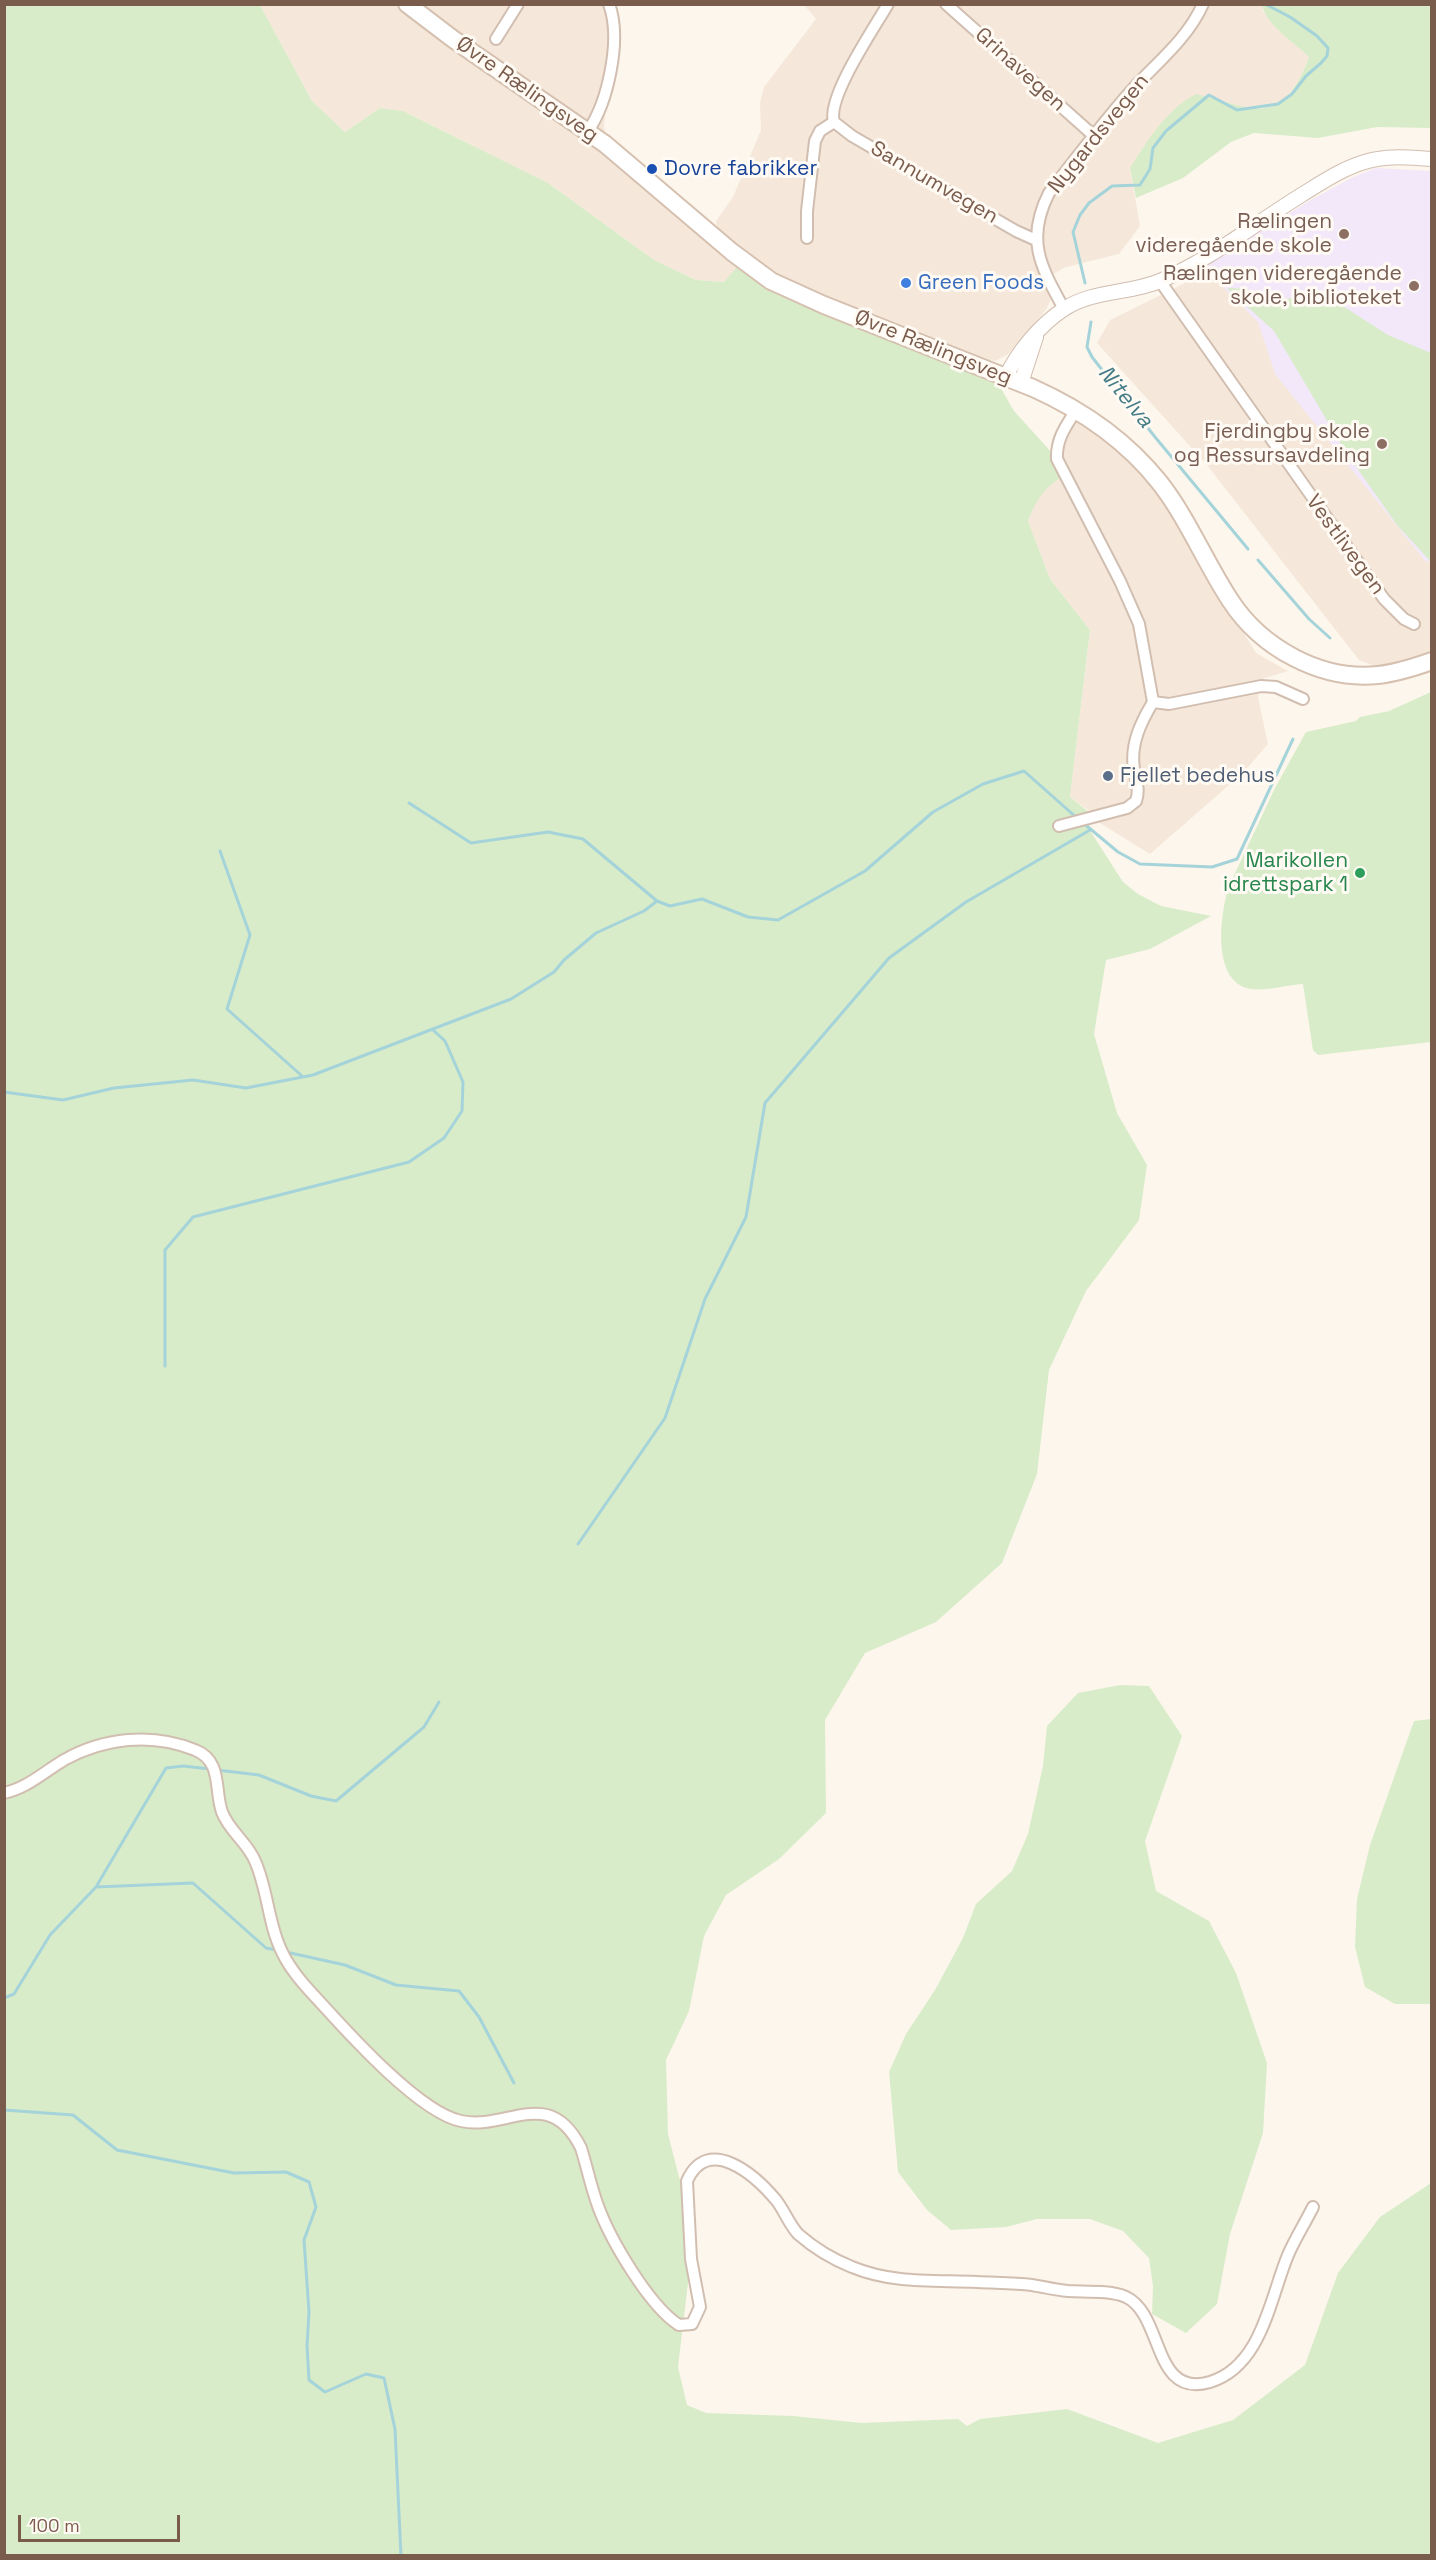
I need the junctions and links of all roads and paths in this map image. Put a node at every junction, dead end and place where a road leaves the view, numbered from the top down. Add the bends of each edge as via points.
1 (407, 4) edge
2 (518, 4) edge
3 (609, 4) edge
4 (888, 4) edge
5 (946, 4) edge
6 (1203, 4) edge
7 (496, 39) dead end
8 (834, 122) junction
9 (588, 131) junction
10 (1093, 135) junction
11 (1431, 159) edge
12 (807, 238) dead end
13 (1036, 240) junction
14 (1160, 281) junction
15 (1064, 309) junction
16 (1013, 380) junction
17 (1076, 410) junction
18 (1414, 624) dead end
19 (1431, 662) edge
20 (1303, 699) dead end
21 (1153, 702) junction
22 (1059, 826) dead end
23 (4, 1793) edge
24 (1313, 2207) dead end

1 - 9 main road, Øvre Rælingsveg
2 - 7 street
3 - 9 street via 614,30 611,59 602,108
4 - 8 street via 843,81 834,105
5 - 10 street, Grinavegen
6 - 10 street, Nygardsvegen via 1190,28
8 - 12 street via 819,131 815,141
8 - 13 street, Sannumvegen via 852,136
9 - 16 main road, Øvre Rælingsveg via 771,281
10 - 13 street, Nygardsvegen via 1049,193 1039,213
11 - 14 street via 1382,158 1355,165
13 - 15 street, Nygardsvegen via 1041,263
14 - 15 street via 1096,295
14 - 18 street, Vestlivegen via 1384,599
15 - 16 street via 1021,349
16 - 17 main road, Øvre Rælingsveg
17 - 19 main road, Øvre Rælingsveg via 1124,444 1160,483 1231,601 1273,645 1316,667 1352,675 1379,675
17 - 21 street via 1060,436 1057,459 1139,624
20 - 21 street via 1276,687 1261,686 1168,704
21 - 22 street via 1133,749 1136,801 1127,808
23 - 24 street via 24,1786 78,1753 111,1741 166,1742 197,1750 216,1771 223,1814 253,1855 281,1952 303,1983 371,2055 440,2114 473,2123 525,2113 563,2124 581,2148 605,2222 641,2284 679,2325 692,2324 700,2307 691,2259 687,2181 692,2169 711,2159 726,2160 753,2176 776,2201 796,2232 852,2268 893,2279 1031,2285 1126,2297 1149,2324 1170,2371 1180,2381 1192,2383 1209,2382 1228,2373 1260,2335 1288,2254

